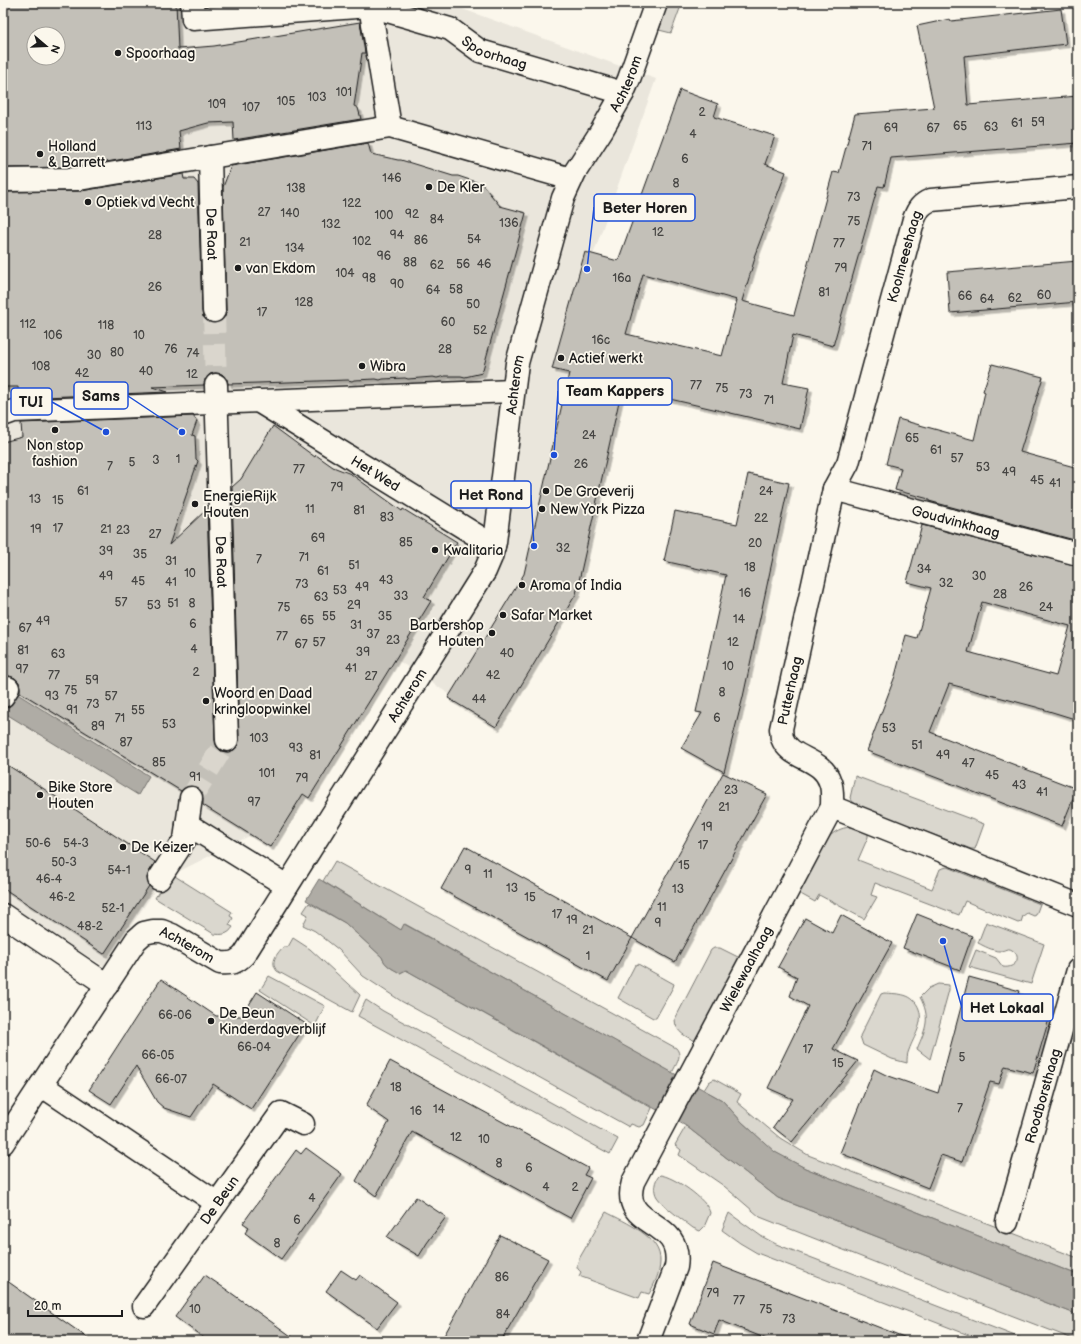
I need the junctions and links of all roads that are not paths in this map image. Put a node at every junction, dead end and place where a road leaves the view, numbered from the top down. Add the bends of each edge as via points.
1 (192, 3) edge
2 (656, 3) edge
3 (370, 6) junction
4 (622, 93) junction
5 (390, 127) junction
6 (210, 157) junction
7 (3, 180) edge
8 (571, 180) junction
9 (1078, 187) edge
10 (214, 311) tunnel mouth
11 (513, 391) junction
12 (217, 394) junction
13 (258, 401) junction
14 (3, 415) edge
15 (848, 462) joint
16 (834, 489) junction
17 (494, 546) junction
18 (1078, 554) edge
19 (226, 740) tunnel mouth
20 (192, 798) tunnel mouth
21 (832, 807) junction
22 (187, 824) junction
23 (160, 879) dead end
24 (287, 886) junction
25 (1078, 905) edge
26 (3, 916) edge
27 (1078, 970) edge
28 (107, 984) junction
29 (41, 1085) junction
30 (302, 1124) dead end
31 (3, 1143) edge
32 (217, 1203) junction
33 (1007, 1222) dead end
34 (144, 1306) dead end
35 (648, 1341) edge

1 - 3 street, Spoorhaag via 193,19
2 - 4 street, Achterom
3 - 4 street, Spoorhaag via 450,29 480,51
3 - 5 street
4 - 8 street, Achterom
5 - 6 street
5 - 8 street
6 - 7 street via 79,179
6 - 10 street, De Raat
8 - 11 street, Achterom via 563,198 517,363
9 - 15 street, Koolmeeshaag via 939,198 923,203 914,219 904,252
11 - 13 street
11 - 17 street, Achterom
12 - 13 street
12 - 14 street via 14,411
12 - 19 street, De Raat
13 - 17 street, Het Wed
15 - 16 street, Putterhaag
16 - 18 street, Goudvinkhaag
16 - 21 street, Putterhaag via 781,729 782,738 790,749 824,770 830,781
17 - 24 street, Achterom via 485,571
20 - 22 street
21 - 25 street
21 - 35 street, Wielewaalhaag via 633,1182 630,1192 635,1210 667,1233 673,1240 678,1258
22 - 23 street via 184,839
22 - 24 street
24 - 28 street, Achterom via 244,955 237,962 220,963 172,935 153,931 136,940
26 - 28 street
27 - 33 street, Roodborsthaag
28 - 29 street, Achterom
29 - 31 street, Achterom
29 - 32 street
30 - 32 street, De Beun via 281,1113
32 - 34 street, De Beun

